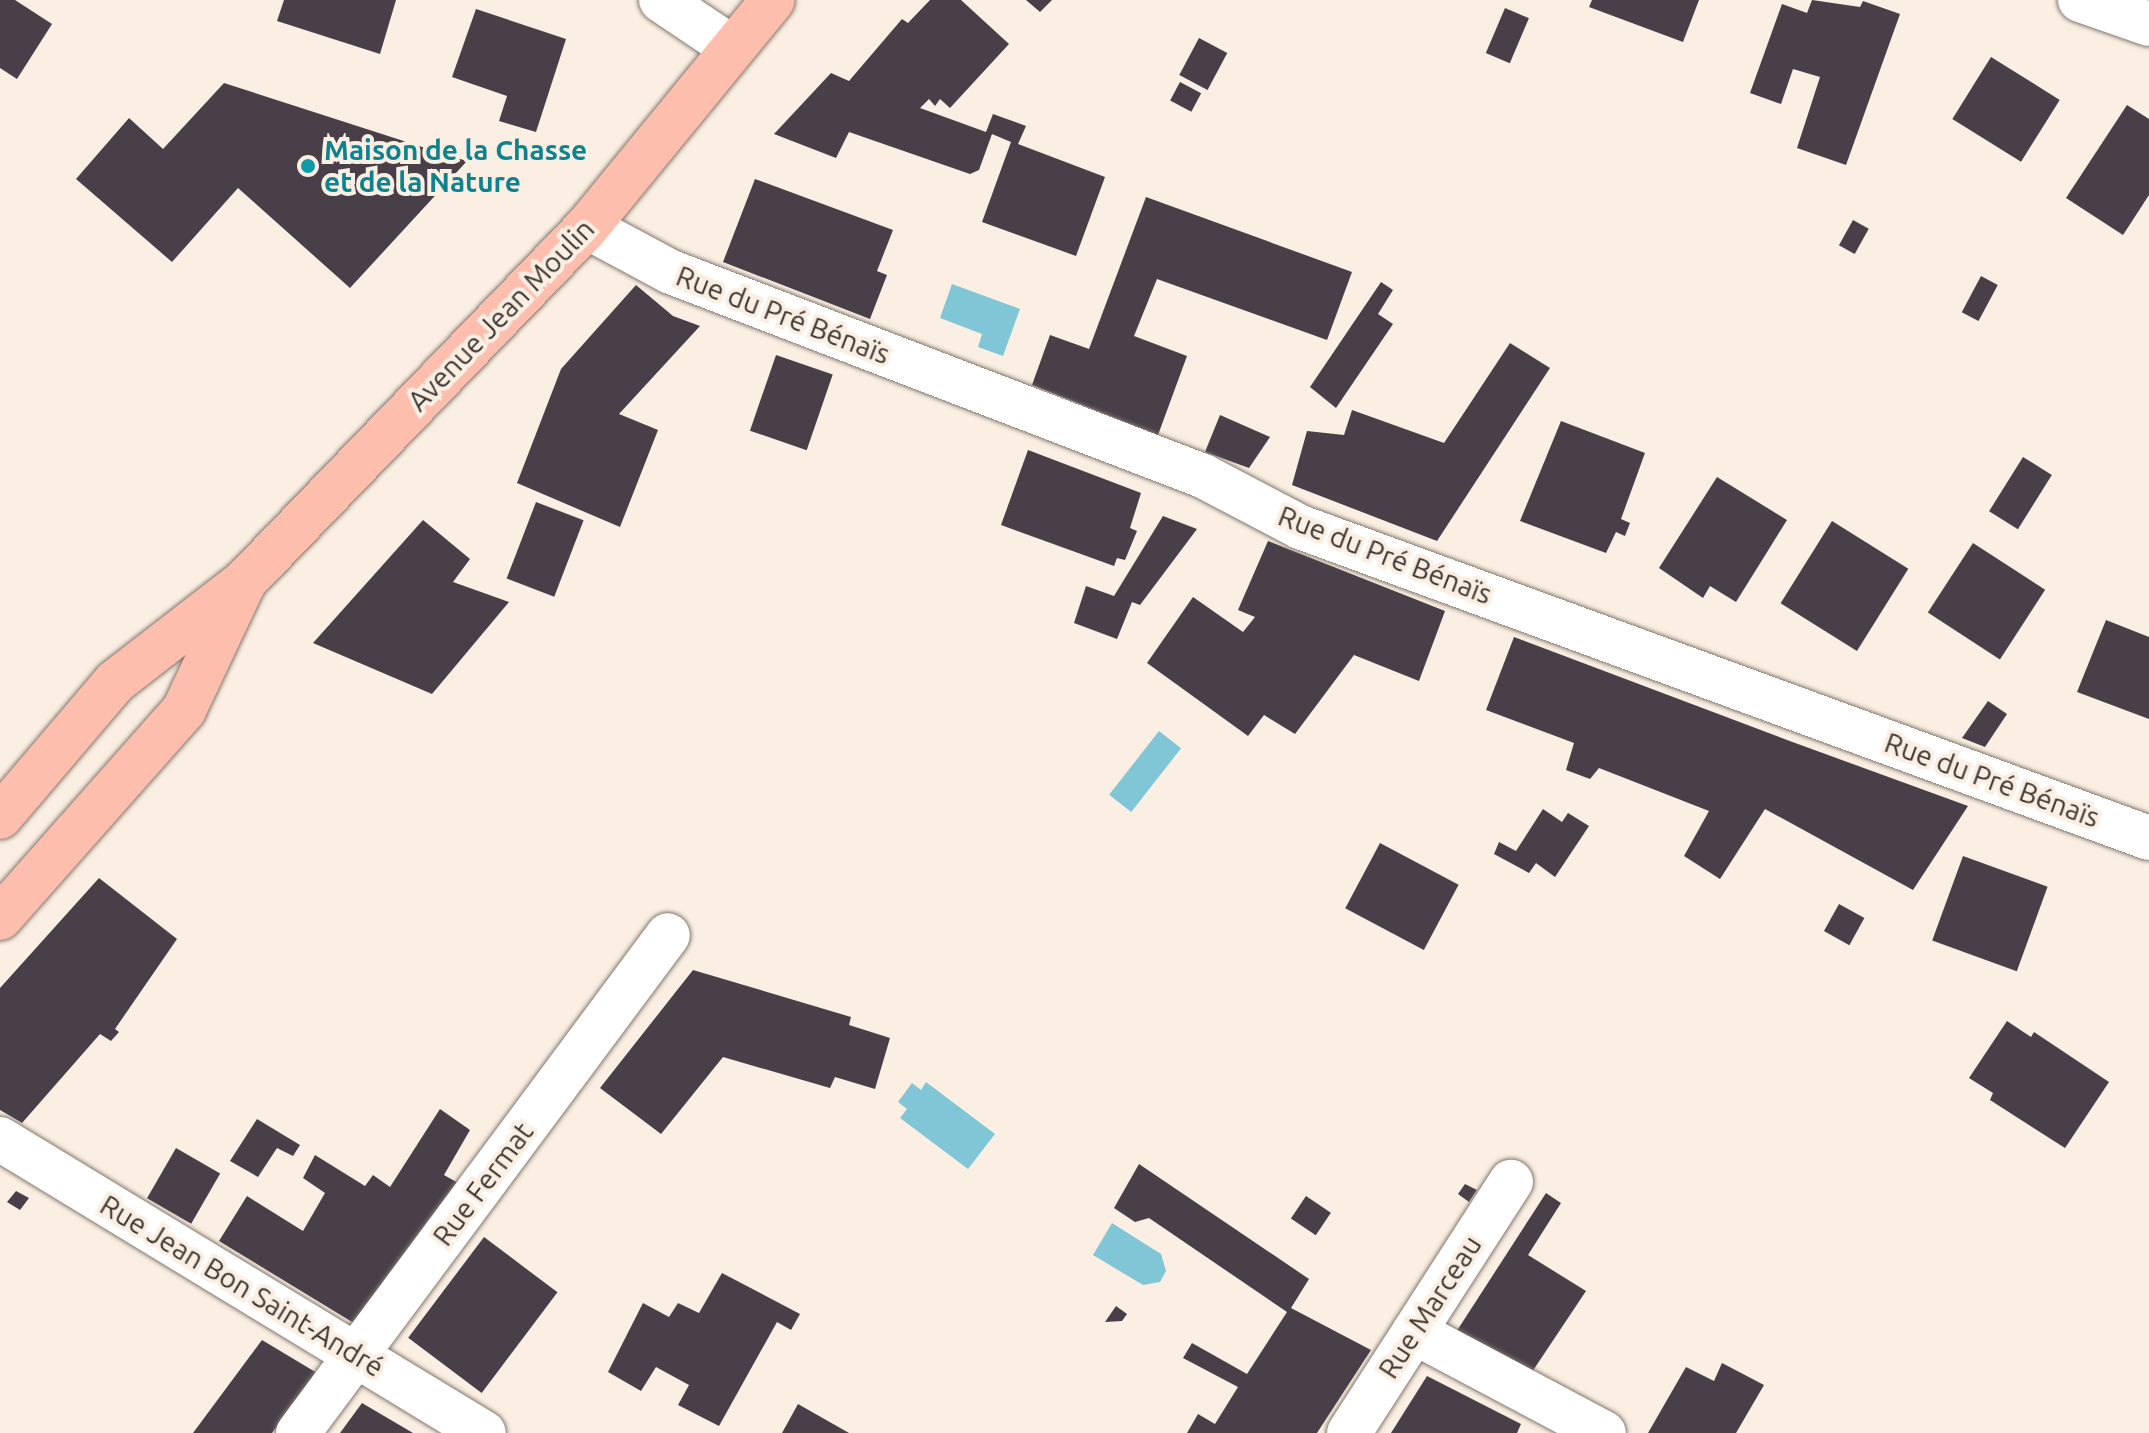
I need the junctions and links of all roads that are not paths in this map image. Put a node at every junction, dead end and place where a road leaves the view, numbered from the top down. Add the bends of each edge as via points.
1 (661, 0) edge
2 (773, 0) edge
3 (2080, 0) edge
4 (2149, 24) edge
5 (731, 47) junction
6 (587, 227) junction
7 (245, 581) junction
8 (0, 817) edge
9 (2149, 838) edge
10 (0, 918) edge
11 (668, 935) dead end
12 (0, 1139) edge
13 (1511, 1182) dead end
14 (1414, 1332) junction
15 (355, 1356) junction
16 (298, 1433) edge
17 (484, 1433) edge
18 (1349, 1433) edge
19 (1604, 1433) edge

1 - 5 street
2 - 5 main road, Avenue Jean Moulin
3 - 4 street
5 - 6 main road, Avenue Jean Moulin
6 - 7 main road, Avenue Jean Moulin
6 - 9 street, Rue du Pré Bénaïs via 671,272 1203,476 1300,527
7 - 8 main road via 115,682
7 - 10 main road via 184,710
11 - 15 street, Rue Fermat
12 - 15 street, Rue Jean Bon Saint-André
13 - 14 street, Rue Marceau
14 - 18 street, Rue Marceau
14 - 19 street
15 - 16 street, Rue Fermat
15 - 17 street, Rue Jean Bon Saint-André

